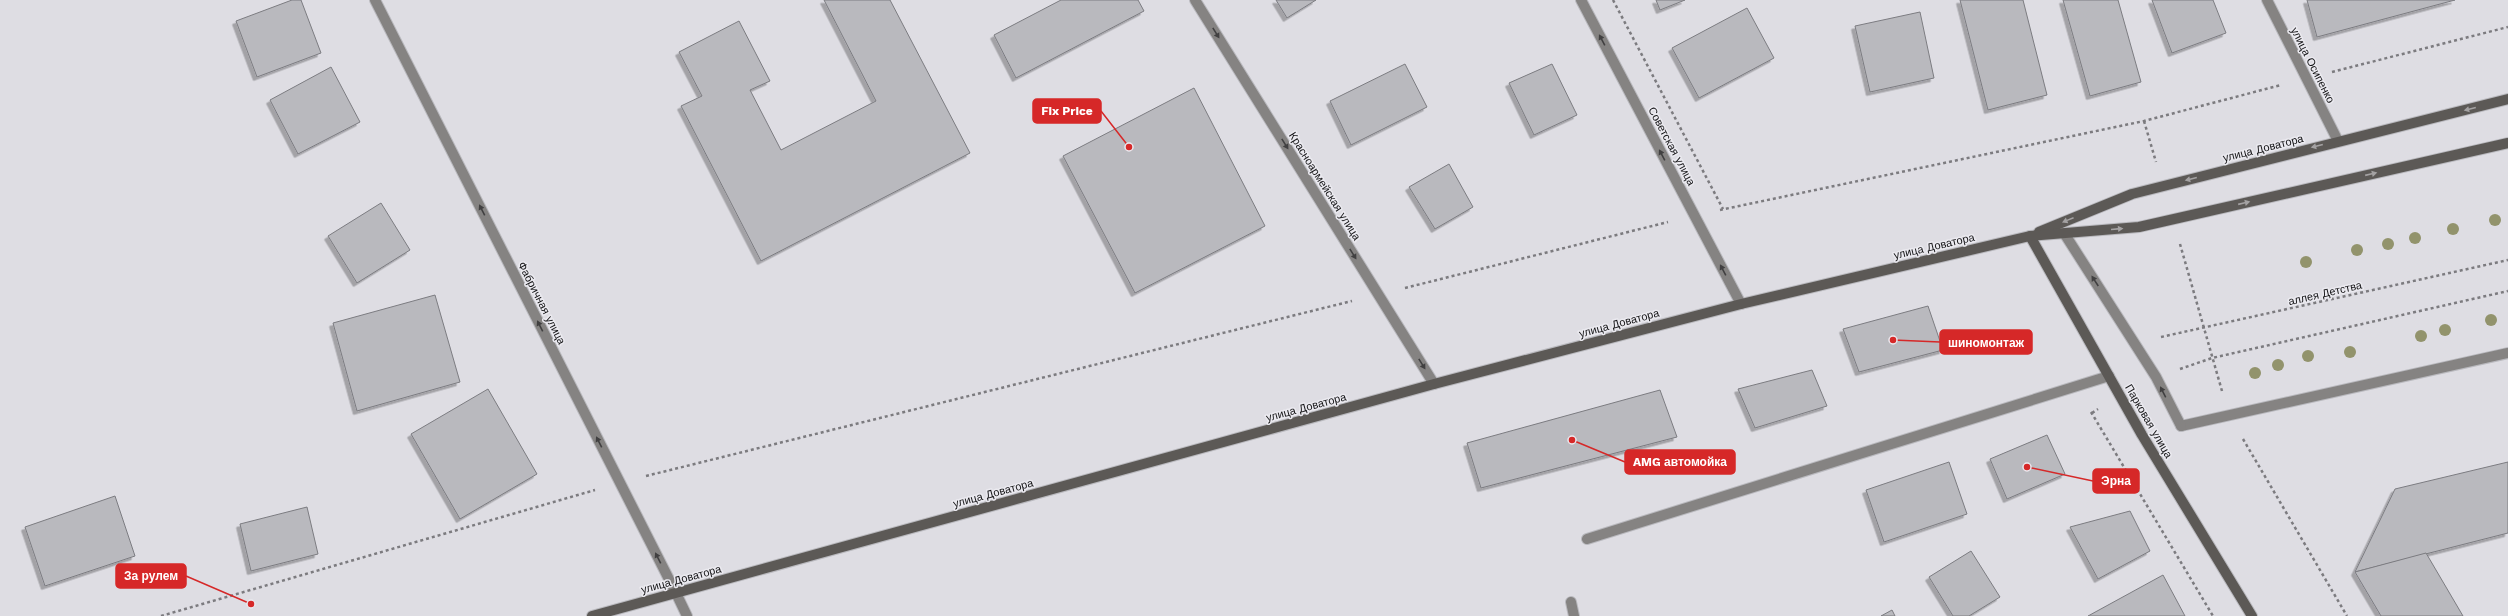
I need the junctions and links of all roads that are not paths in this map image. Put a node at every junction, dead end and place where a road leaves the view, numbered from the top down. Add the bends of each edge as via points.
1 (375, 0) edge
2 (1195, 0) edge
3 (1580, 0) edge
4 (2267, 0) edge
5 (2508, 99) edge
6 (2338, 141) junction
7 (2508, 143) edge
8 (2064, 233) junction
9 (2030, 236) junction
10 (1741, 304) junction
11 (2508, 353) edge
12 (2109, 376) junction
13 (1434, 384) junction
14 (1587, 539) dead end
15 (676, 593) junction
16 (1571, 602) dead end
17 (592, 616) edge
18 (687, 616) edge
19 (1574, 616) edge
20 (2252, 616) edge

15 -> 1 street, Фабричная улица
2 -> 13 street, Красноармейская улица
10 -> 3 street, Советская улица
4 - 6 street, улица Осипенко
5 -> 6 main road, улица Доватора
6 -> 9 main road, улица Доватора via 2132,194
8 -> 7 main road, улица Доватора via 2139,227
8 - 9 main road, улица Доватора
11 -> 8 street via 2181,426 2156,377
9 - 10 main road, улица Доватора
9 - 12 main road, Парковая улица
10 - 13 main road, улица Доватора
12 - 14 street
12 - 20 main road, Парковая улица
13 - 15 main road, улица Доватора
15 - 17 main road, улица Доватора
15 - 18 street, Фабричная улица
16 - 19 street

